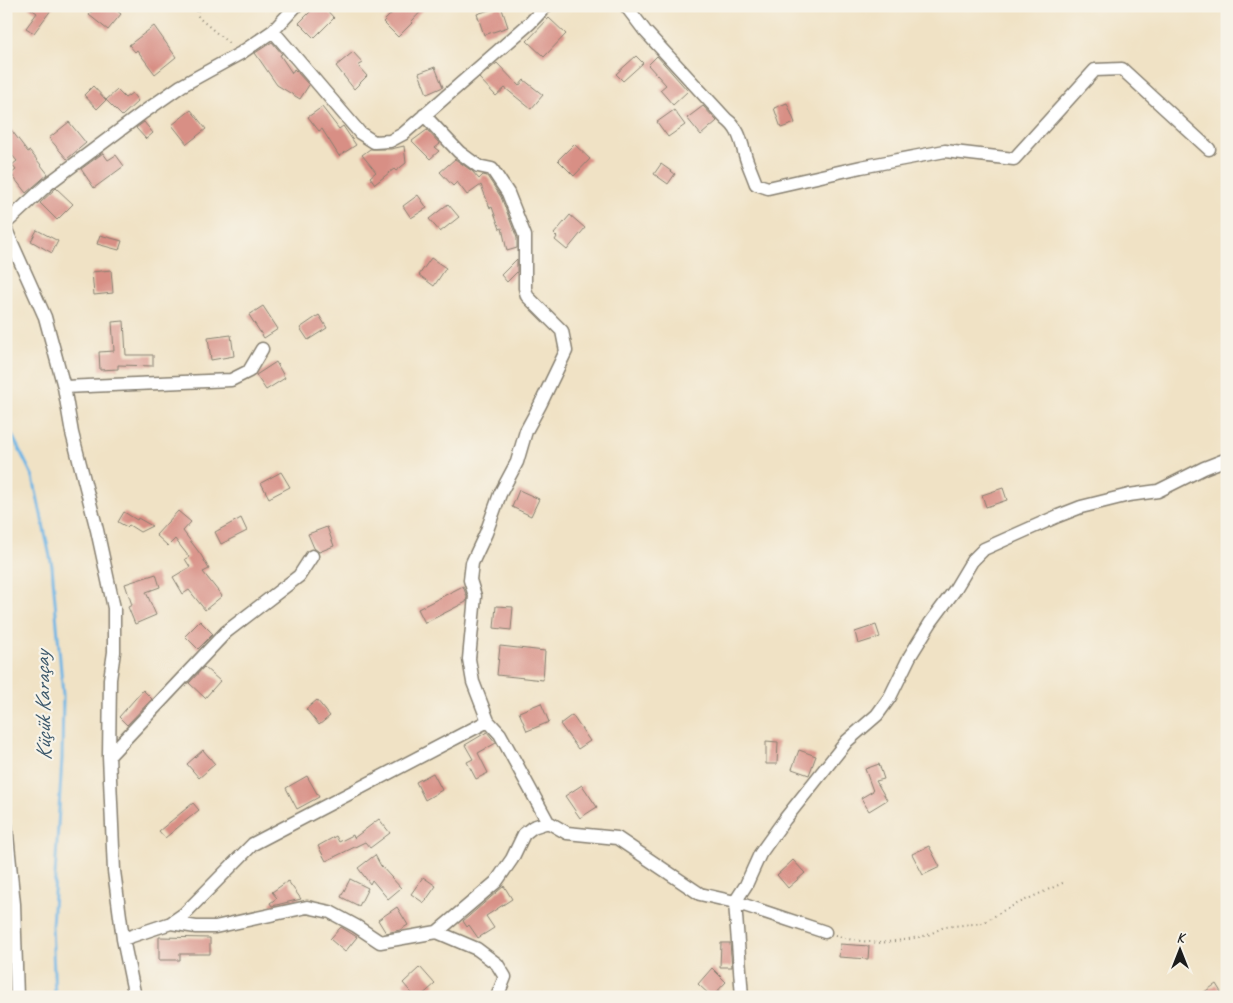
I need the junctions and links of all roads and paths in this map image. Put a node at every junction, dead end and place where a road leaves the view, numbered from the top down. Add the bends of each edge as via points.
1 (198, 6) edge
2 (296, 6) edge
3 (546, 6) edge
4 (626, 6) edge
5 (273, 31) junction
6 (241, 53) junction
7 (424, 115) junction
8 (1209, 149) dead end
9 (6, 223) edge
10 (6, 230) edge
11 (262, 349) dead end
12 (64, 386) junction
13 (1227, 459) edge
14 (312, 556) dead end
15 (488, 721) junction
16 (109, 756) junction
17 (548, 822) junction
18 (6, 825) edge
19 (1065, 882) dead end
20 (735, 902) junction
21 (171, 923) junction
22 (437, 932) junction
23 (825, 932) joint
24 (123, 939) junction
25 (17, 997) edge
26 (135, 997) edge
27 (497, 997) edge
28 (742, 997) edge

1 - 6 path via 199,18
2 - 5 street
3 - 7 street
4 - 8 street via 645,31 733,124 740,135 756,184 768,188 945,151 1014,159 1094,70 1122,70
5 - 6 street
5 - 7 street via 360,133 374,142 390,141 403,134
6 - 9 street via 181,86 144,112 48,184
7 - 15 street via 459,152 478,166 492,169 508,193 525,236 524,288 562,331 566,351 526,431 517,462 472,562 470,580 475,596 469,659 473,682
10 - 12 street via 45,317
11 - 12 street via 249,371 231,380
12 - 16 street via 72,433 114,608
13 - 20 street via 1158,491 1128,495 1081,508 984,548 931,622 890,697 877,715 847,741 785,819 760,854
14 - 16 street via 299,576 226,632
15 - 17 street via 500,734
15 - 21 street via 253,844 184,914
16 - 24 street via 114,871
17 - 20 street via 567,833 617,838 700,894
17 - 22 street via 534,826 524,834 496,882
18 - 25 street via 14,904
19 - 23 path via 983,923 944,927 928,935 904,940 879,943
20 - 23 street
20 - 28 street
21 - 22 street via 215,927 307,907 330,912 380,942
21 - 24 street
22 - 27 street via 477,949 497,964 505,977
24 - 26 street

